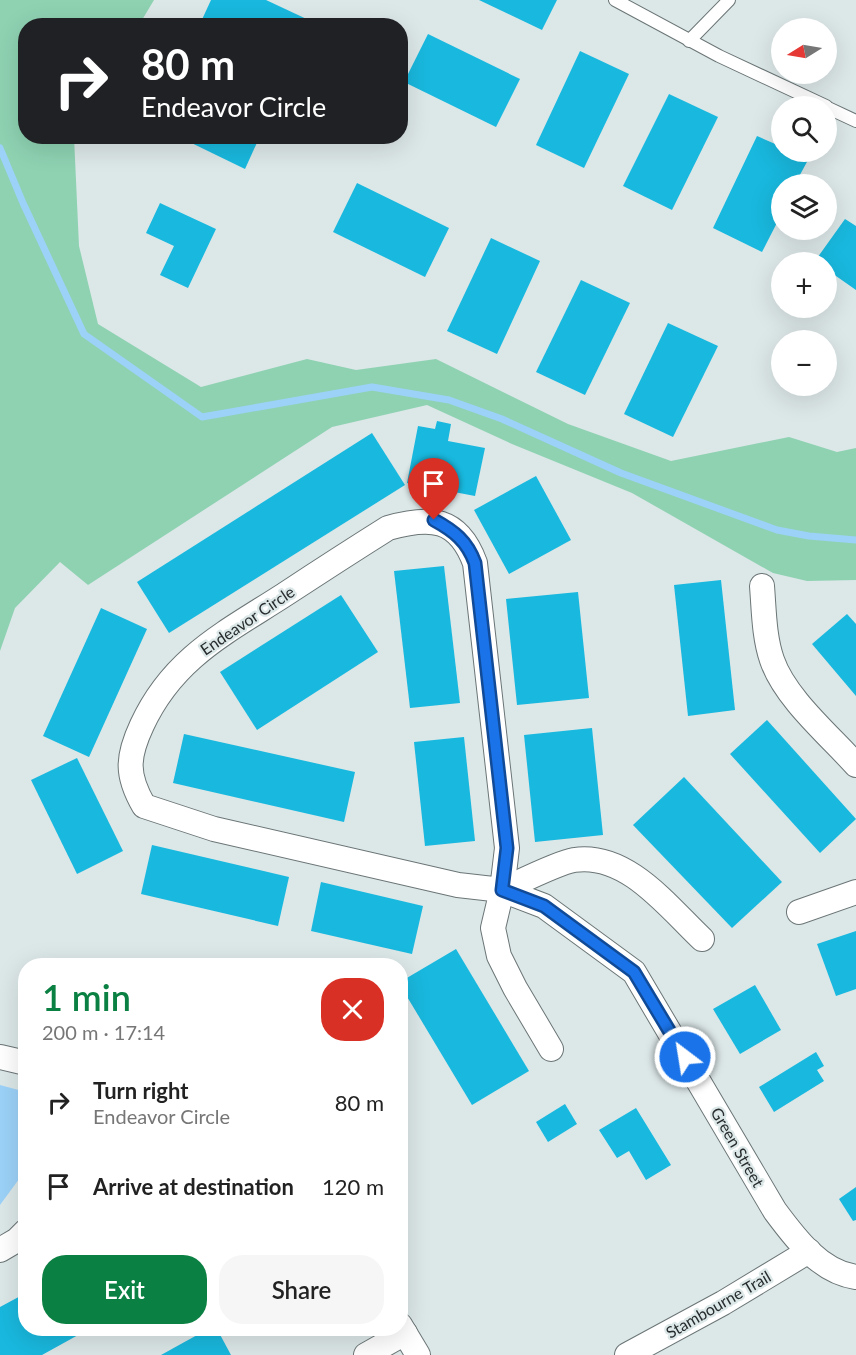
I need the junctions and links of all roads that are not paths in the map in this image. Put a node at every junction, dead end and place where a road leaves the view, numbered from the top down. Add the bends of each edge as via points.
1 (615, 0) edge
2 (729, 0) edge
3 (689, 41) junction
4 (803, 96) edge
5 (837, 112) edge
6 (856, 121) edge
7 (762, 586) dead end
8 (856, 765) edge
9 (502, 890) junction
10 (856, 892) edge
11 (799, 912) dead end
12 (702, 939) dead end
13 (551, 1049) dead end
14 (0, 1057) edge
15 (18, 1061) edge
16 (18, 1239) edge
17 (0, 1250) edge
18 (809, 1251) junction
19 (856, 1277) edge
20 (393, 1336) edge
21 (407, 1336) edge
22 (366, 1355) edge
23 (418, 1355) edge
24 (627, 1355) edge

1 - 3 lane
2 - 3 lane
3 - 4 lane
5 - 6 lane
7 - 8 street via 773,663 789,691
9 - 9 street, Endeavor Circle via 507,848 475,563 468,546 451,529 434,520 388,528 208,644 175,673 154,700 129,760 134,789 144,806 213,829 458,885
9 - 12 street via 573,860 600,861 621,868 647,887
9 - 13 street via 493,928 499,956
9 - 18 street, Green Street via 544,906 634,972 775,1211 799,1244
10 - 11 street
14 - 15 street
16 - 17 street
18 - 19 street, Green Street via 830,1267
18 - 24 street, Stambourne Trail
20 - 22 street
21 - 23 street

